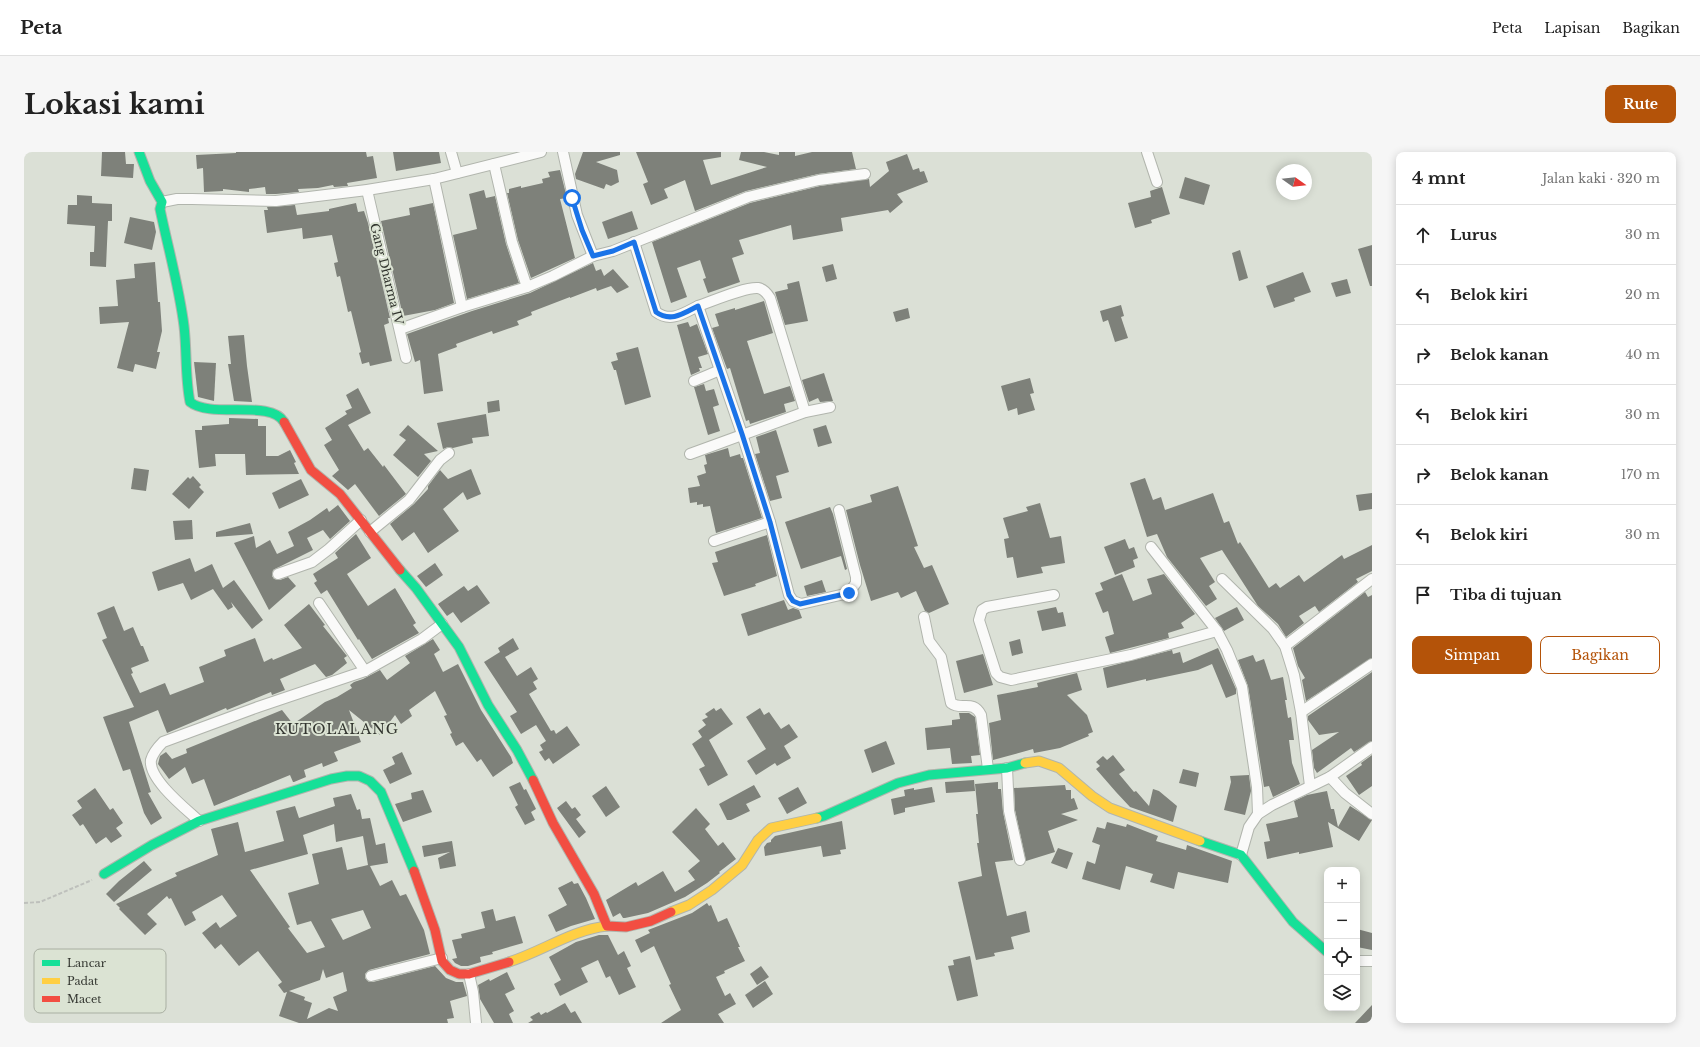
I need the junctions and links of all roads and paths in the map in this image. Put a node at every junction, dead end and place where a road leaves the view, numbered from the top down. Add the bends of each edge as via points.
1 (139, 152) edge
2 (451, 152) edge
3 (541, 152) edge
4 (563, 152) edge
5 (1147, 152) edge
6 (494, 164) junction
7 (456, 173) junction
8 (865, 174) dead end
9 (434, 179) junction
10 (1157, 182) dead end
11 (367, 190) junction
12 (162, 202) junction
13 (634, 242) junction
14 (593, 256) junction
15 (527, 287) junction
16 (698, 306) junction
17 (462, 307) junction
18 (400, 329) junction
19 (406, 358) dead end
20 (720, 370) junction
21 (694, 381) dead end
22 (830, 406) dead end
23 (805, 412) junction
24 (742, 434) junction
25 (449, 453) dead end
26 (690, 454) dead end
27 (839, 510) dead end
28 (361, 520) junction
29 (770, 522) junction
30 (370, 532) junction
31 (714, 541) dead end
32 (1151, 547) dead end
33 (278, 574) dead end
34 (1222, 578) dead end
35 (1372, 579) edge
36 (1054, 595) dead end
37 (320, 603) dead end
38 (924, 617) dead end
39 (442, 624) junction
40 (1217, 632) junction
41 (1285, 646) junction
42 (1372, 664) edge
43 (365, 671) junction
44 (1301, 712) junction
45 (1372, 747) edge
46 (1006, 768) junction
47 (988, 769) junction
48 (1330, 777) junction
49 (1310, 786) junction
50 (1258, 814) junction
51 (1372, 814) edge
52 (199, 821) junction
53 (1241, 855) junction
54 (1020, 860) dead end
55 (104, 874) joint
56 (24, 903) edge
57 (607, 926) junction
58 (1324, 949) edge
59 (442, 958) junction
60 (1360, 961) edge
61 (1372, 961) edge
62 (469, 974) junction
63 (371, 976) dead end
64 (476, 1023) edge

1 - 12 street via 150,181
2 - 7 street
3 - 6 street
4 - 14 street via 576,215
5 - 10 street
6 - 7 street
6 - 15 street via 512,242
7 - 9 street
8 - 13 street via 819,180 748,197
9 - 11 street
9 - 17 street
11 - 12 street via 276,201 177,199
11 - 18 street, Gang Dharma IV
12 - 28 street via 160,209 180,295 190,402 196,407 210,409 274,413 282,419 311,470 340,494
13 - 14 street
13 - 16 street via 656,312 672,318
14 - 15 street
15 - 17 street
16 - 20 street
16 - 23 street via 746,290 757,288 766,292
17 - 18 street
18 - 19 street, Gang Dharma IV
20 - 21 street
20 - 24 street
22 - 23 street
23 - 24 street
24 - 26 street
24 - 29 street
25 - 30 street via 440,460 408,500
27 - 29 street via 856,583 849,593 800,604 793,601 789,595
28 - 30 street
28 - 33 street via 312,562
29 - 31 street
30 - 39 street
32 - 40 street
34 - 41 street via 1273,629
35 - 41 street
36 - 40 street via 982,610 979,620 996,673 1000,677 1011,680 1131,655
37 - 43 street
38 - 47 street via 929,641 941,657 951,703 954,706 973,706 981,715
39 - 43 street via 422,639
39 - 57 street via 459,647 488,705 517,750 553,824 594,894
40 - 50 street via 1242,687 1257,787
41 - 44 street
42 - 44 street
43 - 52 street via 163,742 155,750 151,760 154,775
44 - 49 street
45 - 48 street
46 - 47 street
46 - 53 street via 1039,761 1059,768 1110,808
46 - 54 street via 1009,810
47 - 57 street via 921,777 898,783 824,816 771,828 758,840 742,865 689,905 626,927
48 - 49 street
48 - 51 street via 1345,793
49 - 50 street
50 - 53 street via 1249,827
52 - 55 street
52 - 59 street via 331,779 363,776 372,780 381,792 419,883
53 - 58 street via 1293,922
55 - 56 path via 40,902
57 - 62 street via 574,934 518,959
59 - 62 street via 450,970 459,974
59 - 63 street
60 - 61 street
62 - 64 street

